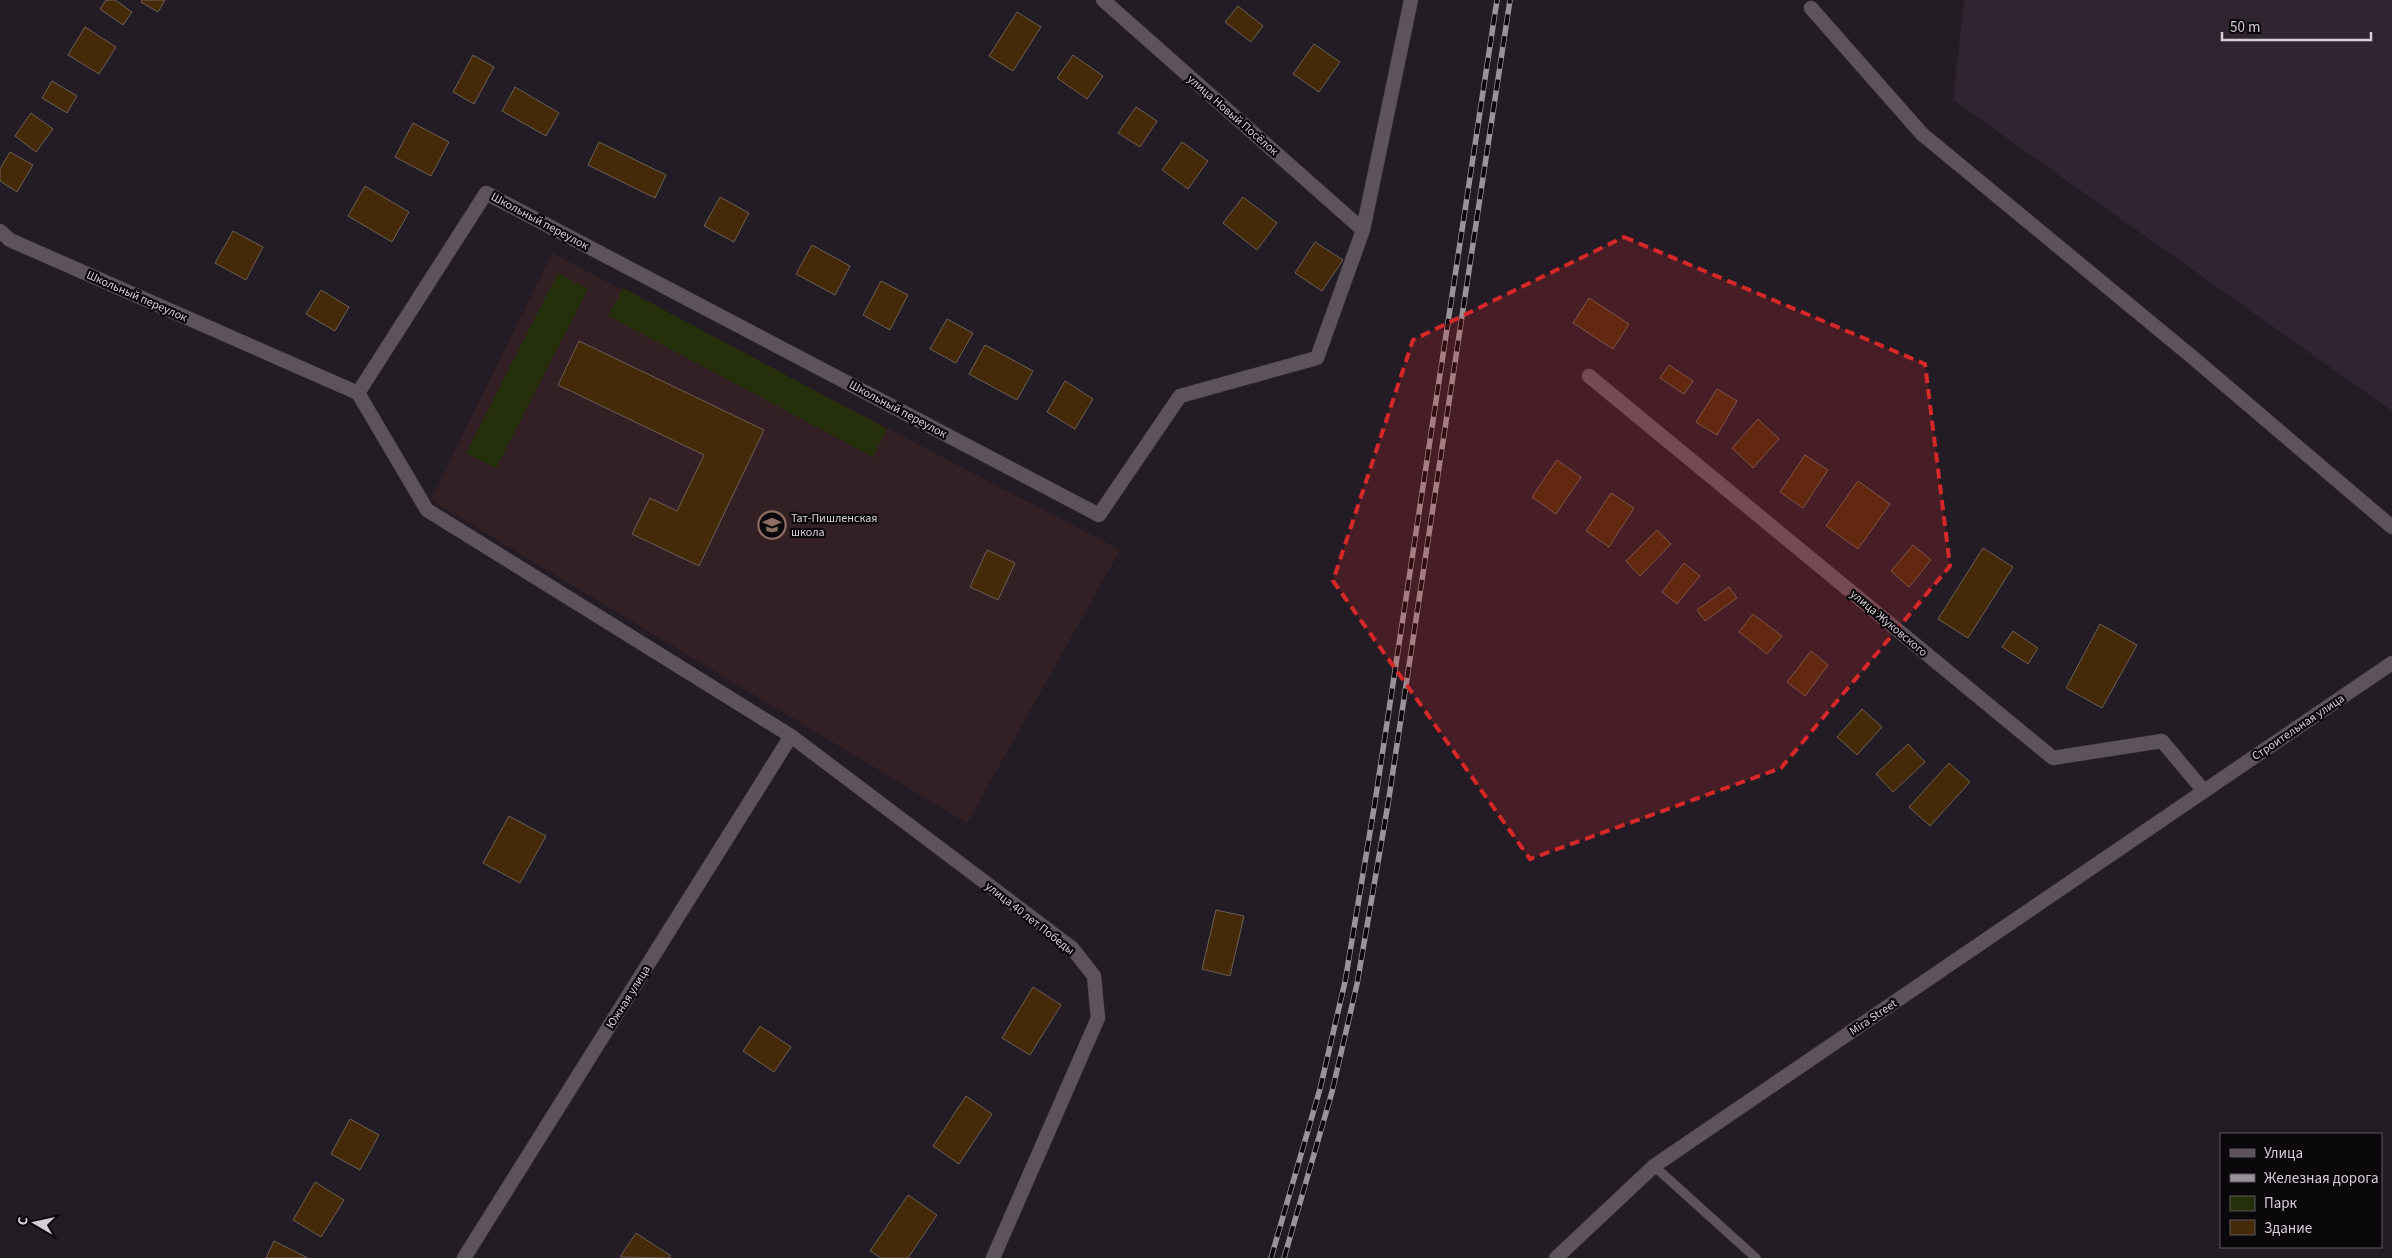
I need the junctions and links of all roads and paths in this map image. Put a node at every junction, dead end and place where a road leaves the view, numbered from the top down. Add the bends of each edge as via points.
1 (1103, 0) edge
2 (1411, 0) edge
3 (1811, 8) dead end
4 (1363, 230) junction
5 (0, 231) edge
6 (1589, 376) dead end
7 (358, 394) junction
8 (2392, 527) edge
9 (2392, 663) edge
10 (791, 736) junction
11 (2204, 792) junction
12 (1654, 1166) junction
13 (464, 1258) edge
14 (993, 1258) edge
15 (1556, 1258) edge
16 (1756, 1258) edge

1 - 4 street, улица Новый Посёлок
2 - 4 street
3 - 8 street via 1922,134
4 - 7 street, Школьный переулок via 1317,358 1180,396 1100,515 486,193
5 - 7 street, Школьный переулок via 10,240
6 - 11 street, улица Жуковского via 2053,758 2162,741
7 - 10 street, улица 40 лет Победы via 427,510
9 - 11 street, Строительная улица
10 - 13 street, Южная улица
10 - 14 street, улица 40 лет Победы via 1072,948 1094,976 1098,1018
11 - 12 street, Mira Street
12 - 15 street, Mira Street
12 - 16 lane

